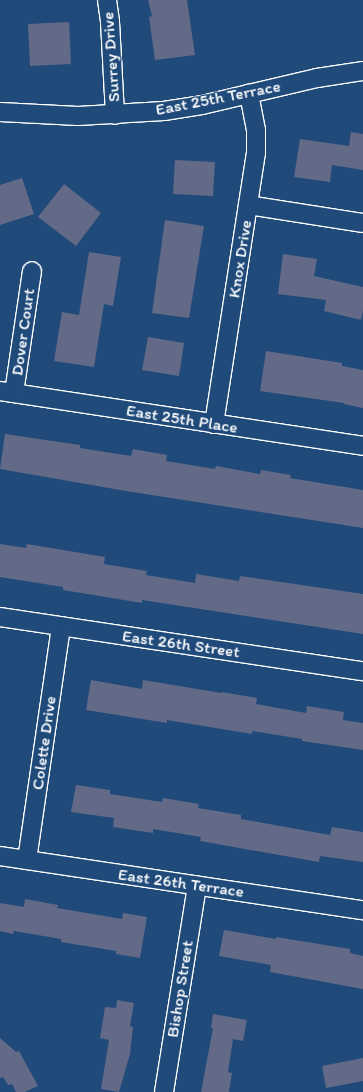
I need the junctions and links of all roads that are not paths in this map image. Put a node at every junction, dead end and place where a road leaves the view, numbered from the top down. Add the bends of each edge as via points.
1 (107, 0) edge
2 (363, 71) edge
3 (249, 94) junction
4 (0, 112) edge
5 (115, 114) junction
6 (248, 205) junction
7 (363, 223) edge
8 (32, 271) dead end
9 (7, 392) edge
10 (214, 424) junction
11 (363, 446) edge
12 (0, 617) edge
13 (62, 626) junction
14 (363, 671) edge
15 (0, 856) edge
16 (27, 860) junction
17 (197, 886) junction
18 (363, 910) edge
19 (164, 1092) edge

1 - 5 street, Surrey Drive
2 - 3 street, East 25th Terrace via 317,78
3 - 5 street, East 25th Terrace via 164,111
3 - 6 street, Knox Drive via 256,130 256,153
4 - 5 street, East 25th Terrace via 78,116
6 - 7 street
6 - 10 street, Knox Drive
8 - 9 street, Dover Court
9 - 10 street, East 25th Place
10 - 11 street, East 25th Place
12 - 13 street, East 26th Street
13 - 14 street, East 26th Street
13 - 16 street, Colette Drive
15 - 16 street, East 26th Terrace
16 - 17 street, East 26th Terrace
17 - 18 street, East 26th Terrace
17 - 19 street, Bishop Street

